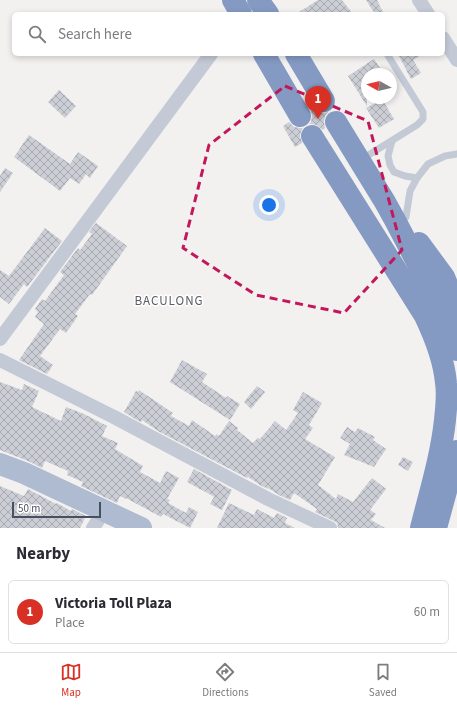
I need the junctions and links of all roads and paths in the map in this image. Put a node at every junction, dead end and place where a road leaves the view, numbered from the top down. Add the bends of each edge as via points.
1 (233, 0) edge
2 (258, 0) edge
3 (419, 0) edge
4 (240, 12) edge
5 (267, 12) edge
6 (427, 12) edge
7 (445, 41) edge
8 (211, 56) edge
9 (265, 56) edge
10 (297, 56) edge
11 (388, 56) edge
12 (457, 60) edge
13 (324, 101) dead end
14 (300, 116) dead end
15 (336, 122) dead end
16 (312, 136) dead end
17 (392, 141) junction
18 (457, 154) edge
19 (360, 160) junction
20 (417, 178) junction
21 (385, 202) junction
22 (406, 217) junction
23 (457, 308) edge
24 (0, 339) edge
25 (457, 350) edge
26 (0, 360) edge
27 (457, 451) edge
28 (0, 464) edge
29 (99, 520) edge
30 (141, 528) edge
31 (330, 528) edge
32 (420, 528) edge
33 (436, 528) edge

1 - 4 highway
2 - 5 highway
3 - 6 street
7 - 12 street
8 - 24 street
9 - 14 highway
10 - 13 highway
11 - 17 lane via 423,112 423,118 417,125
15 - 19 highway
16 - 32 highway via 425,316 442,358 446,384 443,434
17 - 19 lane
17 - 20 lane via 388,156 394,172
18 - 20 lane via 445,156 428,164
19 - 21 highway
20 - 22 lane via 410,191
21 - 22 highway
21 - 25 highway via 442,312
22 - 23 highway via 421,246 444,277
26 - 31 street via 268,499
27 - 33 highway
28 - 29 main road via 24,473
29 - 30 main road

